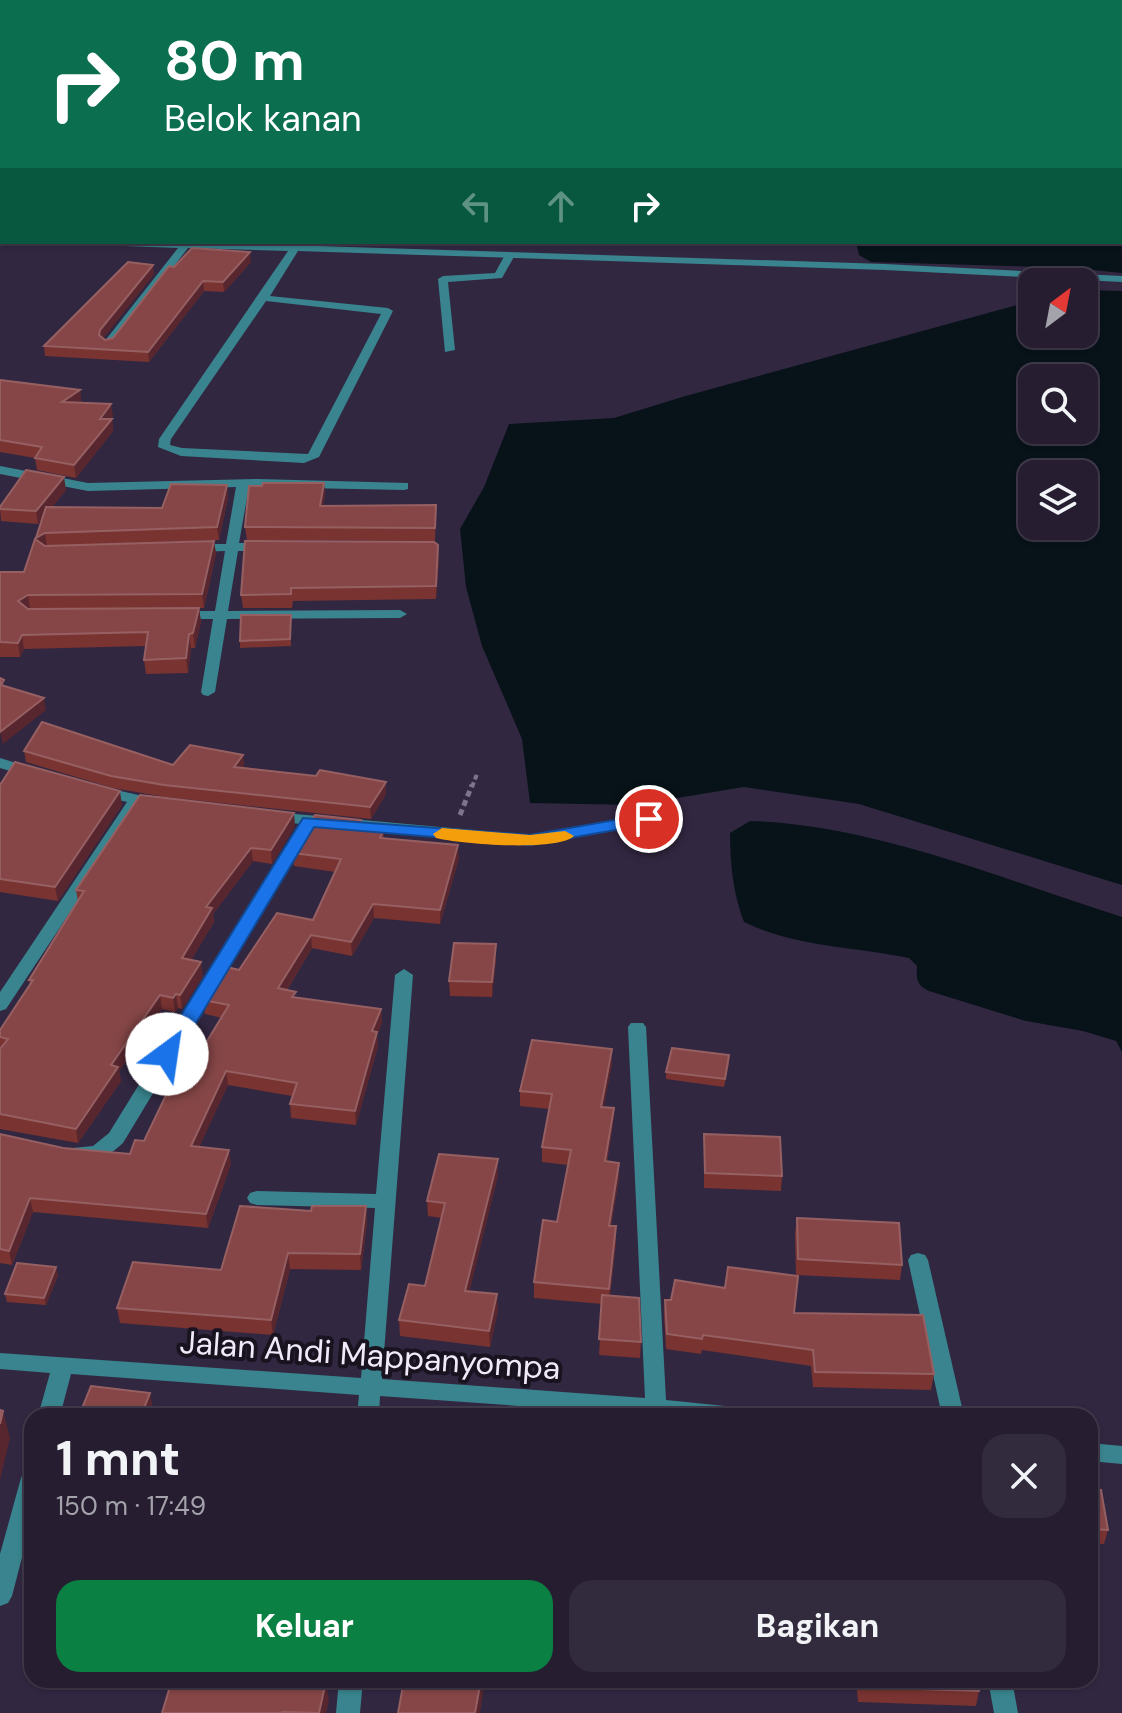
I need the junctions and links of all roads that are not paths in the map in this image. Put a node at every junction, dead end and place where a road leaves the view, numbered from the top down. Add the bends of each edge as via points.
1 (156, 244) edge
2 (185, 245) junction
3 (294, 249) junction
4 (510, 255) junction
5 (1122, 279) edge
6 (263, 298) junction
7 (108, 344) edge
8 (449, 350) dead end
9 (0, 470) edge
10 (243, 484) junction
11 (404, 486) dead end
12 (231, 547) junction
13 (276, 547) edge
14 (185, 549) edge
15 (400, 614) dead end
16 (158, 615) edge
17 (221, 615) junction
18 (208, 692) dead end
19 (0, 763) edge
20 (41, 775) edge
21 (83, 787) edge
22 (136, 800) junction
23 (165, 805) edge
24 (251, 815) edge
25 (649, 819) dead end
26 (309, 822) junction
27 (404, 975) dead end
28 (0, 1005) edge
29 (637, 1027) dead end
30 (69, 1151) edge
31 (257, 1198) dead end
32 (384, 1201) junction
33 (918, 1260) dead end
34 (0, 1361) edge
35 (62, 1367) junction
36 (370, 1387) junction
37 (656, 1407) junction
38 (51, 1408) edge
39 (369, 1408) edge
40 (665, 1408) edge
41 (951, 1408) edge
42 (1098, 1453) edge
43 (1122, 1455) edge
44 (24, 1508) edge
45 (0, 1596) edge
46 (350, 1688) edge
47 (1001, 1688) edge
48 (348, 1713) edge
49 (1006, 1713) edge

1 - 2 street
2 - 3 street
2 - 7 street
3 - 4 street
3 - 6 street
4 - 5 street
4 - 8 street via 497,276 443,281
6 - 6 street via 165,439 164,447 313,457 388,311
9 - 10 street via 88,487
10 - 11 street
10 - 12 street
12 - 13 street
12 - 14 street
12 - 17 street
15 - 17 street
16 - 17 street
17 - 18 street
19 - 20 street
21 - 22 street
22 - 23 street
22 - 28 street
24 - 26 street
25 - 26 street via 543,840
26 - 30 street via 116,1138 92,1155
27 - 32 street
29 - 37 street
31 - 32 street
32 - 36 street
33 - 41 street
34 - 35 street, Jalan Andi Mappanyompa
35 - 36 street, Jalan Andi Mappanyompa
35 - 38 street
36 - 37 street, Jalan Andi Mappanyompa
36 - 39 street
37 - 40 street, Jalan Andi Mappanyompa
42 - 43 street
44 - 45 street
46 - 48 street
47 - 49 street

